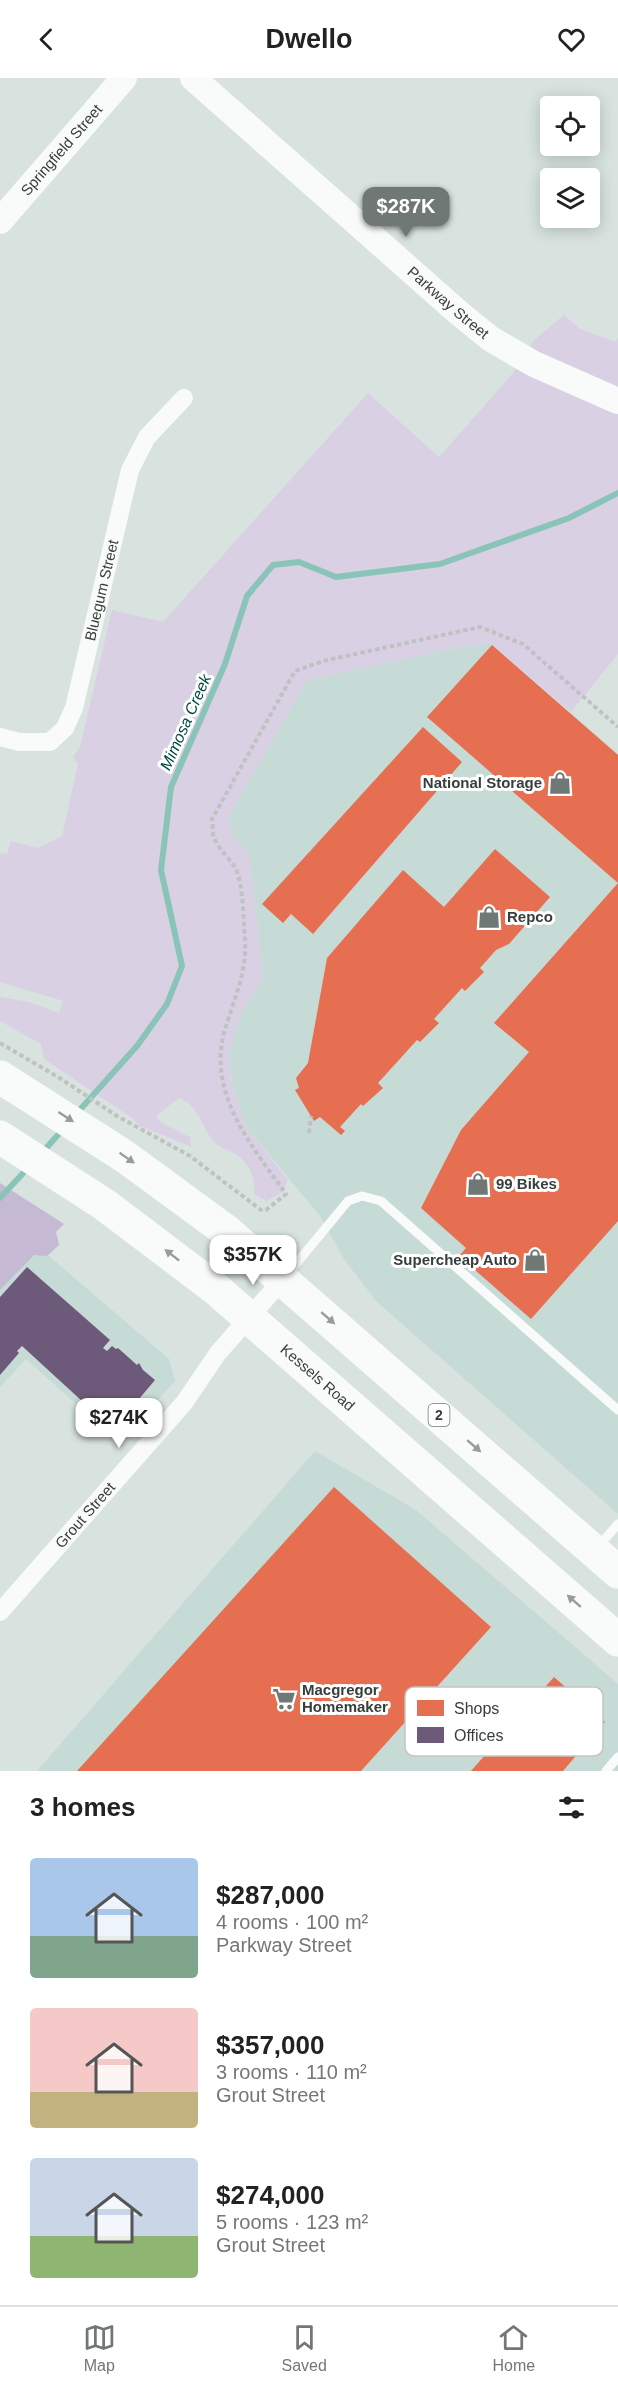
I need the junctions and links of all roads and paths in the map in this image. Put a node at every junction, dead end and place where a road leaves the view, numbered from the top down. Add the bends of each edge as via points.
1 (124, 78) edge
2 (193, 78) edge
3 (0, 221) edge
4 (184, 398) dead end
5 (618, 401) edge
6 (618, 727) edge
7 (0, 737) edge
8 (0, 1043) edge
9 (0, 1077) edge
10 (47, 1088) junction
11 (311, 1116) dead end
12 (106, 1126) junction
13 (309, 1133) dead end
14 (0, 1137) edge
15 (283, 1279) junction
16 (250, 1317) junction
17 (618, 1410) edge
18 (618, 1524) edge
19 (606, 1562) edge
20 (3, 1602) edge
21 (618, 1640) edge
22 (618, 1757) edge
23 (606, 1771) edge

1 - 3 street, Springfield Street
2 - 5 street, Parkway Street via 491,339 534,364
4 - 7 street, Bluegum Street via 147,437 130,470 74,708 65,728 50,742 19,742
6 - 12 path via 524,644 480,627 323,661 295,671 212,819 213,837 238,874 245,943 241,982 224,1032 223,1078 231,1113 286,1194 261,1210 190,1156
8 - 10 path
9 - 10 highway, 2
10 -> 12 highway, 2
10 - 12 path
11 - 13 path
12 -> 15 highway, 2
16 -> 14 highway, Kessels Road via 149,1237
15 - 16 street, Grout Street
15 - 17 lane via 348,1201 362,1196 381,1201
15 -> 19 highway, 2
16 - 20 street, Grout Street via 207,1366 184,1403
21 -> 16 highway, Kessels Road
18 - 19 lane
22 - 23 lane

